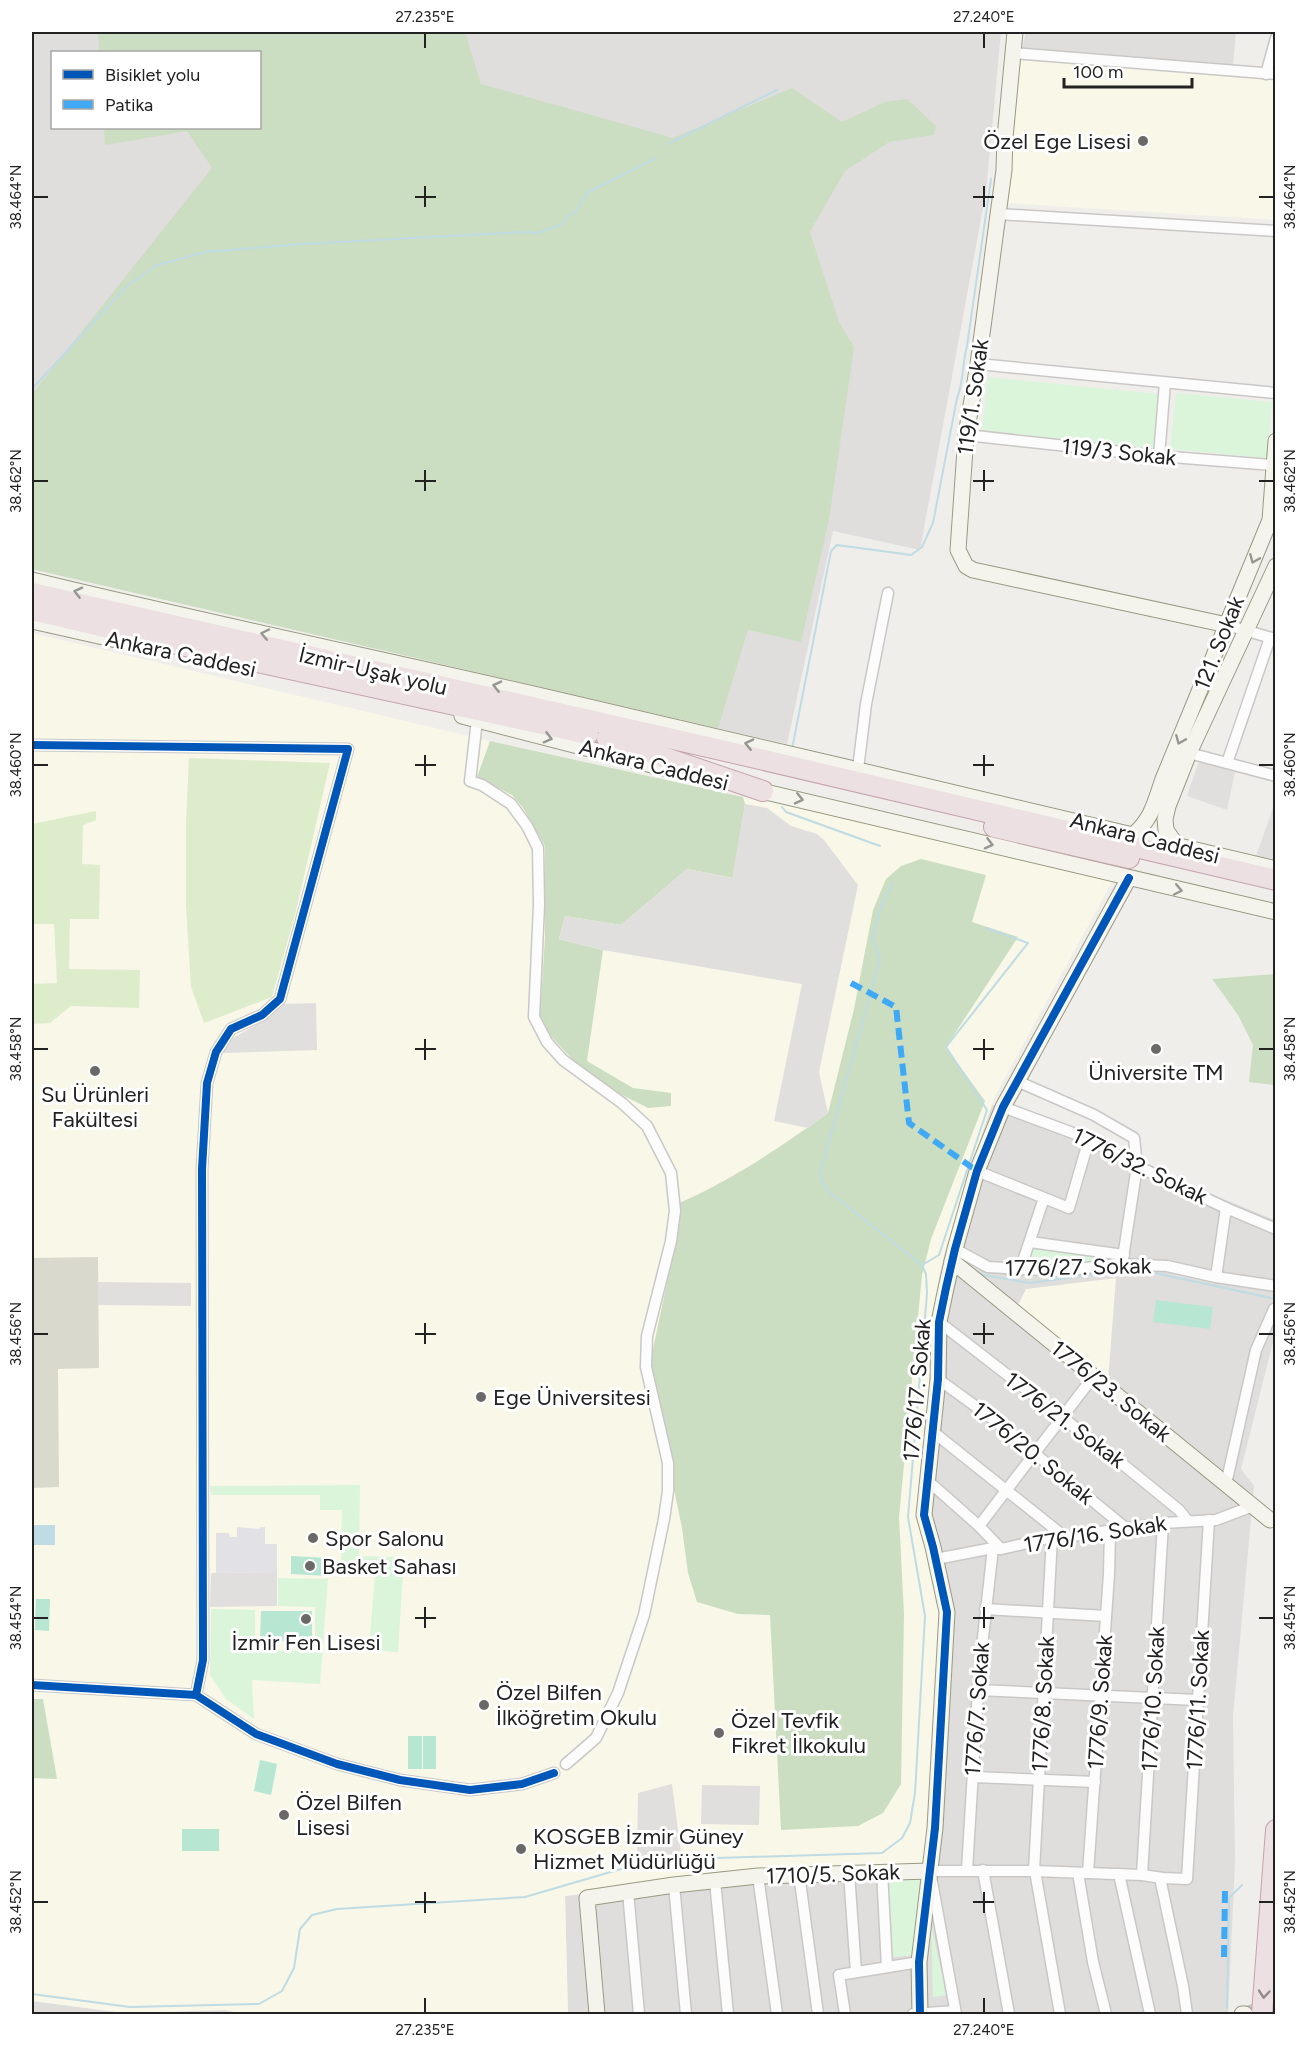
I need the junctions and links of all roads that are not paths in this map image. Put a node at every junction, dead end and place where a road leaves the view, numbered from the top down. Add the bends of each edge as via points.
1 (1015, 32) edge
2 (1275, 38) edge
3 (1013, 53) junction
4 (1271, 74) edge
5 (998, 214) junction
6 (1275, 231) edge
7 (978, 364) junction
8 (1165, 382) junction
9 (1275, 393) edge
10 (966, 435) junction
11 (1275, 441) edge
12 (1159, 456) junction
13 (1274, 465) junction
14 (1273, 520) edge
15 (1275, 566) edge
16 (32, 580) edge
17 (1271, 589) edge
18 (32, 593) edge
19 (888, 593) dead end
20 (32, 610) edge
21 (156, 610) junction
22 (32, 621) edge
23 (1227, 625) junction
24 (1246, 632) junction
25 (1273, 638) edge
26 (228, 639) junction
27 (164, 650) junction
28 (211, 652) junction
29 (540, 709) junction
30 (615, 713) junction
31 (477, 720) junction
32 (607, 738) junction
33 (32, 745) edge
34 (1189, 753) junction
35 (1227, 763) junction
36 (858, 769) junction
37 (1275, 776) edge
38 (763, 791) junction
39 (1133, 834) junction
40 (1096, 844) junction
41 (1177, 846) junction
42 (1275, 869) edge
43 (1129, 878) junction
44 (1275, 880) edge
45 (1275, 892) edge
46 (1275, 912) edge
47 (1017, 1081) junction
48 (1003, 1107) junction
49 (1089, 1139) junction
50 (1137, 1166) junction
51 (977, 1171) junction
52 (1044, 1198) junction
53 (1226, 1208) junction
54 (1275, 1229) edge
55 (1030, 1242) junction
56 (953, 1255) junction
57 (1123, 1259) junction
58 (1020, 1270) junction
59 (1216, 1277) junction
60 (1275, 1286) edge
61 (1274, 1310) edge
62 (939, 1322) junction
63 (1093, 1377) junction
64 (938, 1379) junction
65 (1064, 1417) junction
66 (932, 1431) junction
67 (1035, 1453) junction
68 (927, 1480) junction
69 (1226, 1484) junction
70 (1006, 1490) junction
71 (1253, 1506) junction
72 (1209, 1520) junction
73 (1270, 1520) dead end
74 (1188, 1521) junction
75 (1163, 1523) junction
76 (979, 1526) junction
77 (1127, 1528) junction
78 (1110, 1531) junction
79 (1065, 1537) junction
80 (1052, 1538) junction
81 (997, 1549) junction
82 (936, 1559) junction
83 (985, 1609) junction
84 (1049, 1612) junction
85 (1106, 1616) junction
86 (32, 1684) edge
87 (978, 1690) junction
88 (1044, 1693) junction
89 (196, 1695) junction
90 (1100, 1695) junction
91 (1153, 1698) junction
92 (1197, 1700) junction
93 (566, 1764) dead end
94 (554, 1773) dead end
95 (973, 1777) junction
96 (1039, 1780) junction
97 (1095, 1782) junction
98 (1275, 1830) edge
99 (967, 1870) junction
100 (983, 1870) junction
101 (882, 1871) junction
102 (930, 1871) junction
103 (1034, 1871) junction
104 (849, 1873) junction
105 (1083, 1873) junction
106 (799, 1874) junction
107 (1119, 1874) junction
108 (1142, 1875) junction
109 (758, 1876) junction
110 (1160, 1878) junction
111 (1187, 1879) joint
112 (716, 1881) junction
113 (674, 1885) junction
114 (628, 1892) junction
115 (919, 1962) junction
116 (887, 1967) junction
117 (856, 1972) junction
118 (956, 2013) edge
119 (597, 2014) edge
120 (639, 2014) edge
121 (686, 2014) edge
122 (728, 2014) edge
123 (777, 2014) edge
124 (818, 2014) edge
125 (845, 2014) edge
126 (913, 2014) edge
127 (920, 2014) edge
128 (1009, 2014) edge
129 (1060, 2014) edge
130 (1106, 2014) edge
131 (1150, 2014) edge
132 (1187, 2014) edge
133 (1262, 2014) edge

1 - 3 street, 119/1. Sokak
2 - 4 street
3 - 4 street
3 - 5 street, 119/1. Sokak
5 - 6 street
5 - 7 street, 119/1. Sokak
7 - 8 street
7 - 10 street, 119/1. Sokak
8 - 9 street
8 - 12 street
10 - 12 street, 119/3 Sokak
10 - 23 street, 119/1. Sokak via 957,544 966,566
11 - 13 street, 121. Sokak
12 - 13 street, 119/3 Sokak
13 - 14 street, 121. Sokak
14 -> 23 street, 121. Sokak
15 - 17 street, 121. Sokak
21 -> 16 street, Ankara Caddesi
17 - 24 street, 121. Sokak
18 - 26 highway, İzmir-Uşak yolu
19 - 36 street via 866,704
20 - 28 highway, Ankara Caddesi
21 - 26 highway
30 -> 21 street, Ankara Caddesi
22 - 27 street, Ankara Caddesi
23 - 24 street
23 -> 39 street, 121. Sokak via 1150,816
24 - 25 street
24 - 34 street, 121. Sokak
25 - 35 street
26 - 29 highway, İzmir-Uşak yolu
27 - 28 highway
27 - 31 street, Ankara Caddesi
28 - 32 highway, Ankara Caddesi
29 - 30 highway
29 - 40 highway, Ankara Caddesi
36 -> 30 street, Ankara Caddesi
31 -> 38 street, Ankara Caddesi
31 - 93 street via 470,781 511,804 538,848 540,905 534,1017 547,1042 563,1060 622,1102 647,1126 671,1173 675,1211 647,1336 646,1367 668,1463 664,1519 644,1615 618,1693 596,1738
32 - 38 highway
32 - 40 highway, Ankara Caddesi
33 - 89 street via 348,749 280,999 262,1015 231,1029 216,1052 207,1083 202,1169 203,1660
34 - 35 street
34 - 41 street, 121. Sokak via 1165,819 1166,830
35 - 37 street
36 - 39 street, Ankara Caddesi
38 -> 43 street, Ankara Caddesi
39 - 41 street, Ankara Caddesi
40 - 44 highway, Ankara Caddesi
40 - 45 highway, Ankara Caddesi
41 - 42 street, Ankara Caddesi
43 -> 46 street, Ankara Caddesi
43 - 47 street, 1776/17. Sokak
47 - 48 street, 1776/17. Sokak
47 - 50 street via 1094,1115 1134,1138
48 - 49 street, 1776/32. Sokak
48 - 51 street, 1776/17. Sokak
49 - 50 street, 1776/32. Sokak
49 - 52 street via 1069,1208
50 - 53 street, 1776/32. Sokak
50 - 57 street
51 - 52 street
51 - 56 street, 1776/17. Sokak
52 - 55 street
53 - 54 street, 1776/32. Sokak
53 - 59 street
55 - 57 street
55 - 58 street
56 - 58 street, 1776/27. Sokak via 988,1267
56 - 62 street, 1776/17. Sokak
56 - 63 street, 1776/23. Sokak
57 - 58 street, 1776/27. Sokak via 1061,1271
57 - 59 street, 1776/27. Sokak
59 - 60 street, 1776/27. Sokak
61 - 69 street via 1256,1350
62 - 64 street, 1776/17. Sokak
62 - 65 street, 1776/21. Sokak
63 - 65 street
63 - 69 street, 1776/23. Sokak
64 - 66 street, 1776/17. Sokak
64 - 67 street, 1776/20. Sokak
65 - 67 street
65 - 74 street, 1776/21. Sokak
66 - 68 street, 1776/17. Sokak
66 - 70 street
67 - 70 street
67 - 77 street, 1776/20. Sokak
68 - 76 street
68 - 82 street, 1776/17. Sokak via 924,1515
69 - 71 street, 1776/23. Sokak
70 - 76 street
70 - 79 street
71 - 72 street, 1776/16. Sokak
71 - 73 street, 1776/23. Sokak
72 - 74 street, 1776/16. Sokak
72 - 92 street, 1776/11. Sokak
74 - 75 street, 1776/16. Sokak
75 - 77 street, 1776/16. Sokak
75 - 91 street, 1776/10. Sokak
76 - 81 street
77 - 78 street, 1776/16. Sokak
78 - 79 street, 1776/16. Sokak
78 - 85 street, 1776/9. Sokak
79 - 80 street, 1776/16. Sokak
80 - 81 street, 1776/16. Sokak
80 - 84 street, 1776/8. Sokak
81 - 82 street, 1776/16. Sokak
81 - 83 street, 1776/7. Sokak
82 - 102 street, 1776/17. Sokak via 947,1612
83 - 84 street
83 - 87 street, 1776/7. Sokak
84 - 85 street
84 - 88 street, 1776/8. Sokak
85 - 90 street, 1776/9. Sokak
86 - 89 street
87 - 88 street
87 - 95 street, 1776/7. Sokak
88 - 90 street
88 - 96 street, 1776/8. Sokak
89 - 94 street via 256,1734 337,1764 400,1780 470,1790 522,1784
90 - 91 street
90 - 97 street, 1776/9. Sokak
91 - 92 street
91 - 108 street, 1776/10. Sokak
92 - 111 street, 1776/11. Sokak
95 - 96 street
95 - 99 street, 1776/7. Sokak
96 - 97 street
96 - 103 street, 1776/8. Sokak
97 - 105 street, 1776/9. Sokak
98 -> 133 highway
99 - 100 street, 1710/5. Sokak
99 - 102 street, 1710/5. Sokak
100 - 103 street, 1710/5. Sokak
100 - 128 street
101 - 102 street, 1710/5. Sokak
101 - 104 street, 1710/5. Sokak
101 - 116 street
102 - 115 street, 1776/17. Sokak
102 - 118 street
103 - 105 street, 1710/5. Sokak
103 - 129 street, 1776/8. Sokak
104 - 106 street, 1710/5. Sokak
104 - 117 street
105 - 107 street, 1710/5. Sokak
105 - 130 street, 1776/9. Sokak via 1093,1962
106 - 109 street, 1710/5. Sokak
106 - 124 street
107 - 108 street, 1710/5. Sokak
107 - 131 street
108 - 110 street, 1710/5. Sokak
109 - 112 street, 1710/5. Sokak
109 - 123 street
110 - 111 street, 1710/5. Sokak
110 - 132 street
112 - 113 street, 1710/5. Sokak
112 - 122 street
113 - 114 street, 1710/5. Sokak
113 - 121 street
114 - 119 street, 1710/5. Sokak via 587,1898
114 - 120 street
115 - 116 street
115 - 127 street, 1776/17. Sokak
116 - 117 street
117 - 125 street via 839,1975
118 - 127 street
126 - 127 street

